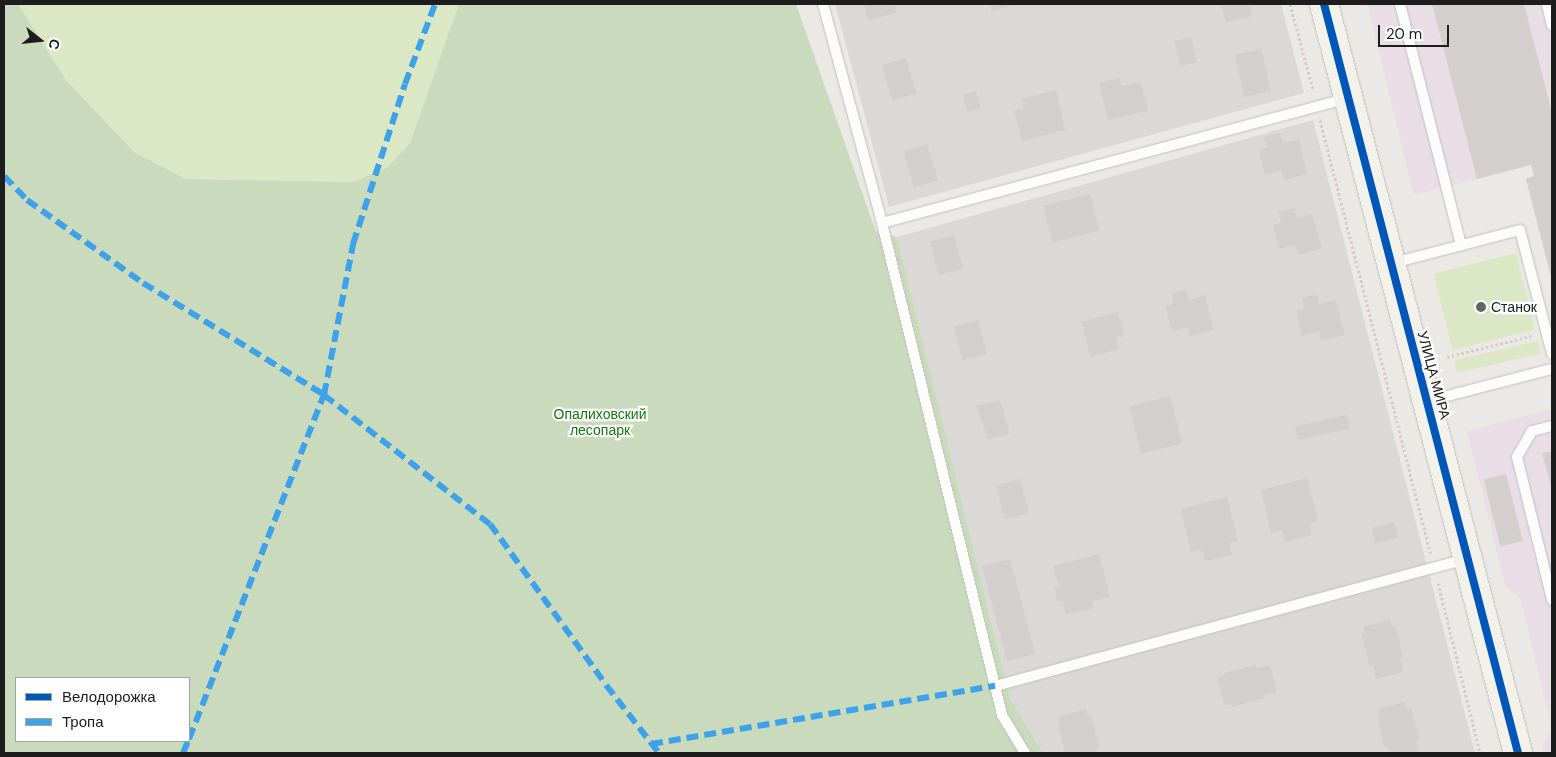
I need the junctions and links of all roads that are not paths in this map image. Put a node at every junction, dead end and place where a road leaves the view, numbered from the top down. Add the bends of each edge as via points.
1 (823, 4) edge
2 (1324, 4) edge
3 (1400, 4) edge
4 (1547, 4) edge
5 (1552, 25) edge
6 (1349, 97) junction
7 (882, 223) junction
8 (1461, 245) junction
9 (1392, 263) junction
10 (1552, 354) edge
11 (1552, 369) edge
12 (1428, 401) junction
13 (1552, 426) edge
14 (1468, 558) junction
15 (1552, 600) edge
16 (995, 686) junction
17 (1025, 753) edge
18 (1518, 753) edge

1 - 7 lane
2 - 6 street, УЛИЦА МИРА
3 - 8 lane
4 - 5 lane
6 - 7 lane
6 - 9 street, УЛИЦА МИРА
7 - 16 lane
8 - 9 lane
8 - 10 lane via 1520,230
9 - 12 street, УЛИЦА МИРА
11 - 12 lane
12 - 14 street, УЛИЦА МИРА
13 - 15 lane via 1532,431 1517,457
14 - 16 lane
14 - 18 street, УЛИЦА МИРА
16 - 17 lane via 1002,715

